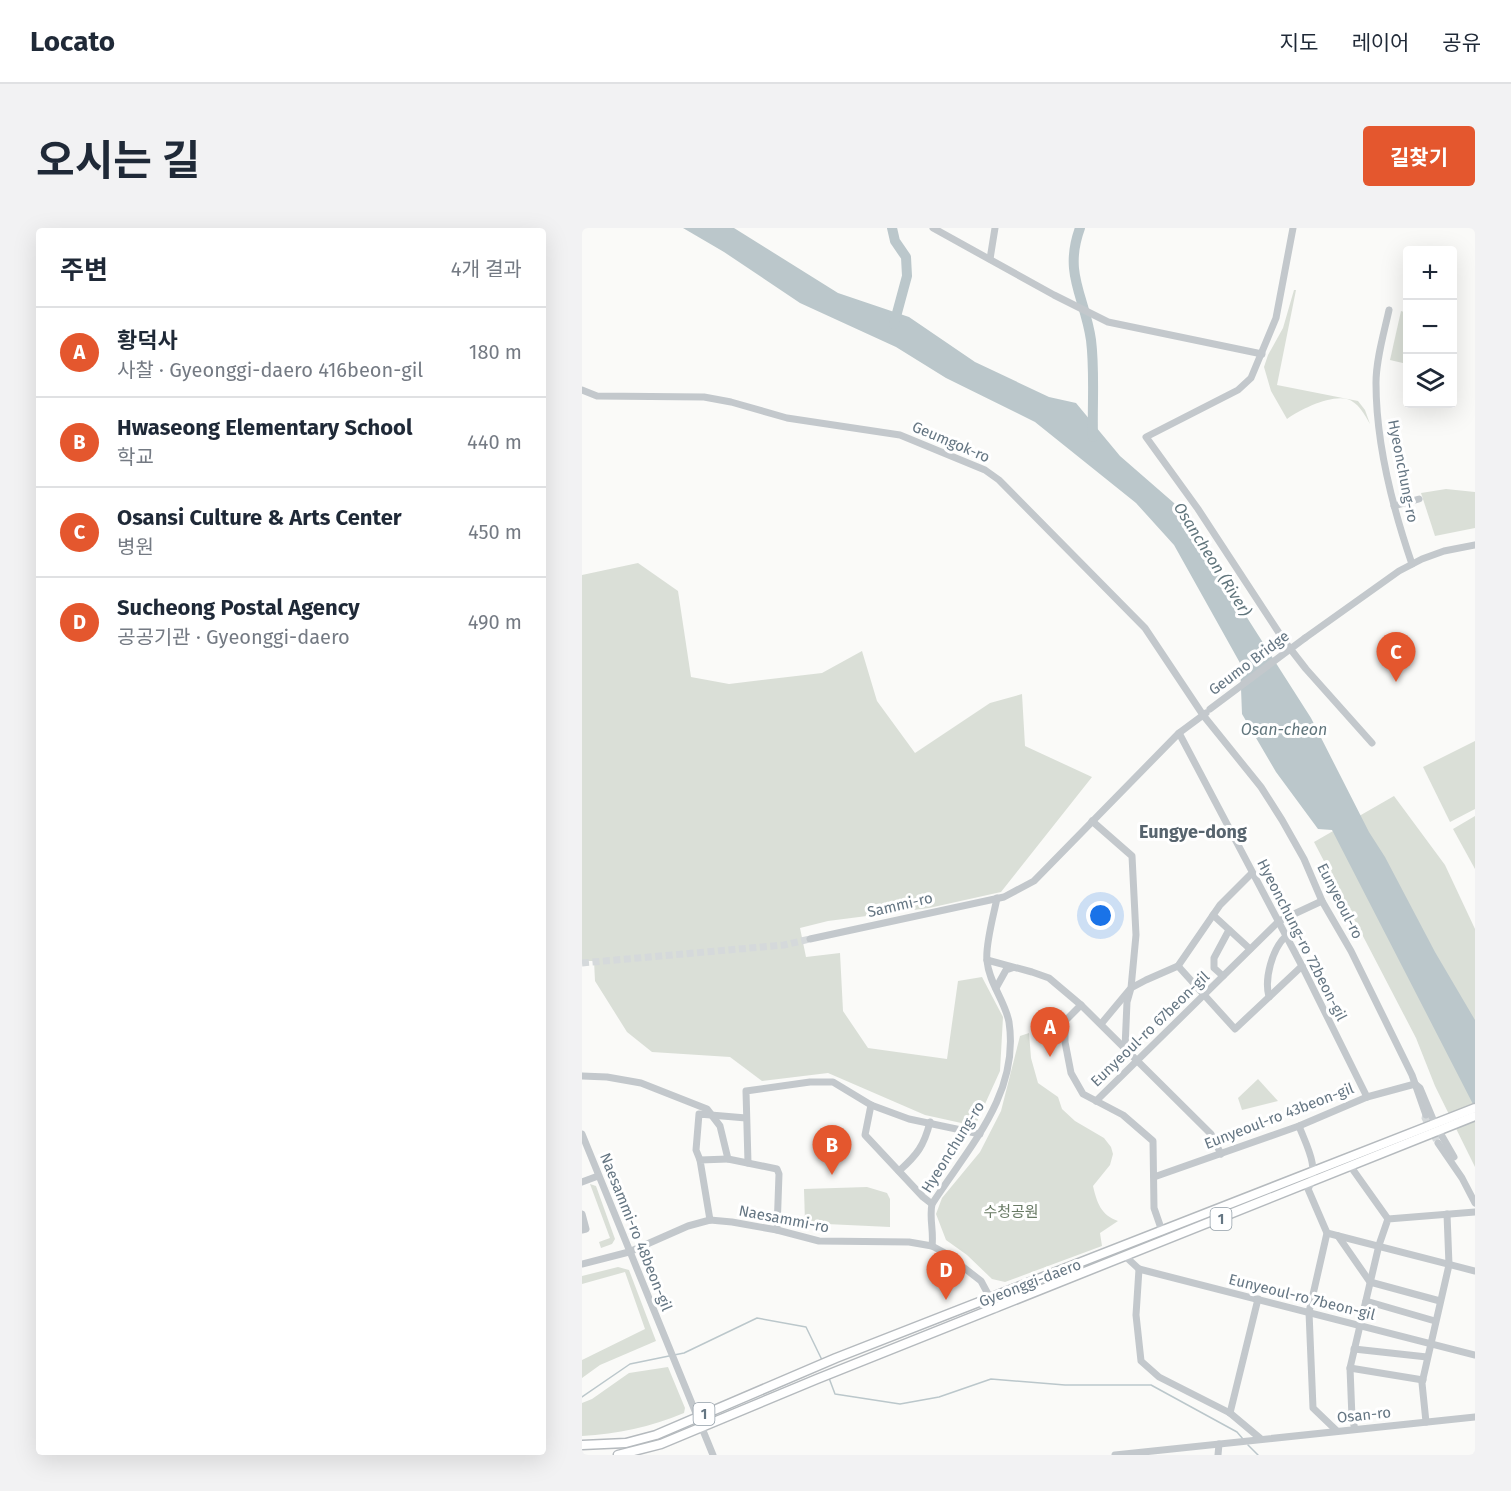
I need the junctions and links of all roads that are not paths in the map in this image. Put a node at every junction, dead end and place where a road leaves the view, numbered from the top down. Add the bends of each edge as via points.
1 (933, 228) edge
2 (995, 228) edge
3 (1293, 228) edge
4 (990, 259) junction
5 (1389, 310) dead end
6 (1262, 354) junction
7 (582, 390) edge
8 (1419, 499) dead end
9 (1394, 506) junction
10 (1475, 545) edge
11 (1412, 564) junction
12 (1203, 716) junction
13 (1179, 733) junction
14 (1372, 743) dead end
15 (1092, 821) junction
16 (1252, 873) junction
17 (997, 897) junction
18 (1322, 901) junction
19 (1213, 915) junction
20 (1279, 921) junction
21 (1229, 930) junction
22 (1286, 936) junction
23 (810, 939) tunnel mouth
24 (1250, 949) junction
25 (987, 960) junction
26 (1178, 966) junction
27 (1302, 966) junction
28 (1014, 967) junction
29 (1223, 976) junction
30 (996, 988) junction
31 (1131, 988) junction
32 (1203, 996) junction
33 (1269, 997) junction
34 (1082, 1005) junction
35 (1101, 1024) junction
36 (1125, 1048) junction
37 (1138, 1060) junction
38 (582, 1076) edge
39 (1415, 1084) junction
40 (1367, 1097) junction
41 (1096, 1101) junction
42 (871, 1106) junction
43 (1475, 1108) edge
44 (713, 1115) junction
45 (1426, 1115) tunnel mouth
46 (1475, 1116) edge
47 (746, 1118) junction
48 (930, 1122) junction
49 (1299, 1126) junction
50 (1440, 1126) junction
51 (582, 1134) edge
52 (981, 1134) junction
53 (1438, 1143) tunnel mouth
54 (1221, 1154) junction
55 (700, 1160) junction
56 (728, 1160) junction
57 (748, 1163) junction
58 (1350, 1167) junction
59 (899, 1171) junction
60 (1312, 1172) junction
61 (598, 1176) junction
62 (1154, 1178) junction
63 (1462, 1178) junction
64 (582, 1182) edge
65 (1312, 1182) junction
66 (1475, 1203) edge
67 (932, 1204) junction
68 (1475, 1212) edge
69 (582, 1214) edge
70 (1447, 1214) junction
71 (1388, 1219) junction
72 (710, 1220) junction
73 (582, 1230) edge
74 (777, 1230) junction
75 (1162, 1231) junction
76 (1327, 1233) junction
77 (1338, 1236) junction
78 (1379, 1245) junction
79 (932, 1246) junction
80 (629, 1252) junction
81 (1126, 1257) junction
82 (582, 1264) edge
83 (1449, 1265) junction
84 (1139, 1269) junction
85 (1475, 1271) edge
86 (1370, 1282) junction
87 (992, 1298) junction
88 (1258, 1299) junction
89 (1366, 1301) junction
90 (1440, 1301) junction
91 (996, 1309) junction
92 (1309, 1312) junction
93 (1435, 1321) junction
94 (1359, 1325) junction
95 (1430, 1344) junction
96 (1354, 1349) junction
97 (1475, 1355) edge
98 (1427, 1357) junction
99 (1350, 1368) junction
100 (1423, 1380) junction
101 (1230, 1413) junction
102 (697, 1417) junction
103 (1475, 1417) edge
104 (1426, 1422) junction
105 (702, 1427) junction
106 (1355, 1429) junction
107 (1338, 1431) junction
108 (1258, 1439) junction
109 (1219, 1444) junction
110 (582, 1445) edge
111 (618, 1455) edge
112 (713, 1455) edge
113 (1115, 1455) edge
114 (1218, 1455) edge

1 - 4 street
2 - 4 street
3 - 6 street via 1276,318
4 - 6 street via 1108,322
5 - 9 street, Hyeonchung-ro via 1376,381 1379,429
6 - 14 street via 1251,378 1238,390 1146,437 1285,642
7 - 12 street, Geumgok-ro via 597,396 704,397 787,418 900,435 985,470 1145,628
8 - 9 street
9 - 11 street, Hyeonchung-ro
10 - 11 street, Geumo Bridge via 1444,551
11 - 12 street, Geumo Bridge, bridge via 1305,638
12 - 13 street
12 - 18 street, Eunyeoul-ro via 1262,787 1304,859
13 - 15 street
13 - 16 street, Hyeonchung-ro 72beon-gil
15 - 17 street via 1034,881
15 - 31 street via 1132,856 1136,935
16 - 19 street
16 - 20 street, Hyeonchung-ro 72beon-gil
17 - 23 street, Sammi-ro
17 - 25 street
18 - 20 street, Eunyeoul-ro 67beon-gil
18 - 39 street, Eunyeoul-ro via 1351,951
19 - 21 street
19 - 26 street
20 - 22 street, Hyeonchung-ro 72beon-gil
20 - 24 street, Eunyeoul-ro 67beon-gil
21 - 24 street
21 - 29 street, Eunyeoul-ro 67beon-gil via 1214,958 1214,968
22 - 27 street, Hyeonchung-ro 72beon-gil
22 - 33 street via 1274,956 1267,988
24 - 29 street, Eunyeoul-ro 67beon-gil
25 - 28 street
25 - 30 street, Hyeonchung-ro
26 - 31 street
26 - 32 street
27 - 33 street
27 - 40 street, Hyeonchung-ro 72beon-gil
28 - 30 street via 1005,970
28 - 34 street via 1049,978
29 - 32 street, Eunyeoul-ro 67beon-gil
30 - 52 street, Hyeonchung-ro via 1006,1009 1010,1048 1006,1079
31 - 35 street
31 - 36 street
32 - 33 street via 1235,1029
32 - 37 street, Eunyeoul-ro 67beon-gil
34 - 35 street
34 - 41 street via 1065,1021 1065,1042 1071,1073 1083,1094
35 - 36 street
36 - 37 street
37 - 41 street, Eunyeoul-ro 67beon-gil
37 - 54 street via 1211,1134
38 - 44 street via 641,1083
39 - 40 street, Eunyeoul-ro 43beon-gil
39 - 45 street, Eunyeoul-ro
39 - 50 street
40 - 49 street, Eunyeoul-ro 43beon-gil
41 - 62 street via 1123,1115 1153,1141
42 - 47 street via 833,1082 810,1082 746,1091
42 - 48 street
42 - 59 street via 865,1136
43 - 50 main road, Gyeonggi-daero / 1
44 - 47 street
44 - 55 street via 699,1114 696,1150
44 - 56 street via 720,1126
46 - 50 main road, Gyeonggi-daero / 1
47 - 57 street
48 - 52 street
48 - 59 street via 926,1141
49 - 54 street, Eunyeoul-ro 43beon-gil
49 - 60 street via 1314,1164
50 - 58 main road, Gyeonggi-daero / 1
50 - 60 main road, Gyeonggi-daero / 1
50 - 63 street
51 - 61 street, Naesammi-ro 48beon-gil
52 - 67 street, Hyeonchung-ro
53 - 63 street
54 - 62 street, Eunyeoul-ro 43beon-gil
55 - 56 street
55 - 72 street
56 - 57 street
57 - 74 street via 777,1169
58 - 65 main road, Gyeonggi-daero / 1
58 - 71 street
59 - 67 street
60 - 65 street
60 - 75 main road, Gyeonggi-daero / 1
61 - 64 street
61 - 80 street, Naesammi-ro 48beon-gil
62 - 75 street via 1154,1208
63 - 66 street
65 - 76 street via 1308,1189
65 - 81 main road, Gyeonggi-daero / 1
67 - 79 street, Hyeonchung-ro
68 - 70 street
69 - 73 street via 586,1229
70 - 71 street
70 - 83 street
71 - 78 street
72 - 74 street, Naesammi-ro
72 - 80 street, Naesammi-ro
74 - 79 street, Naesammi-ro via 826,1242 909,1242
75 - 87 main road, Gyeonggi-daero / 1
76 - 77 street
76 - 92 street
77 - 78 street
77 - 86 street
78 - 83 street
78 - 86 street
79 - 87 street, Naesammi-ro via 981,1281
80 - 82 street, Naesammi-ro
80 - 102 street, Naesammi-ro 48beon-gil
81 - 84 street, Eunyeoul-ro 7beon-gil
81 - 91 main road, Gyeonggi-daero / 1
83 - 85 street
83 - 90 street
84 - 88 street, Eunyeoul-ro 7beon-gil
84 - 101 street via 1136,1316 1141,1362 1159,1377
86 - 89 street
86 - 90 street
87 - 91 street, Naesammi-ro
87 - 102 main road, Gyeonggi-daero / 1
88 - 92 street, Eunyeoul-ro 7beon-gil
88 - 101 street
89 - 93 street
89 - 94 street
90 - 93 street
91 - 105 main road, Gyeonggi-daero / 1
92 - 94 street, Eunyeoul-ro 7beon-gil
92 - 107 street via 1313,1408
93 - 95 street
94 - 95 street, Eunyeoul-ro 7beon-gil
94 - 96 street
95 - 97 street, Eunyeoul-ro 7beon-gil
95 - 98 street
96 - 98 street
96 - 99 street
98 - 100 street
99 - 100 street
99 - 106 street
100 - 104 street
101 - 108 street
102 - 105 street, Naesammi-ro 48beon-gil
102 - 110 main road, Gyeonggi-daero / 1 via 626,1443
103 - 104 street, Osan-ro
104 - 106 street, Osan-ro
105 - 111 main road, Gyeonggi-daero / 1 via 662,1444
105 - 112 street, 1
106 - 107 street, Osan-ro
107 - 108 street, Osan-ro
108 - 109 street, Osan-ro
109 - 113 street
109 - 114 street

